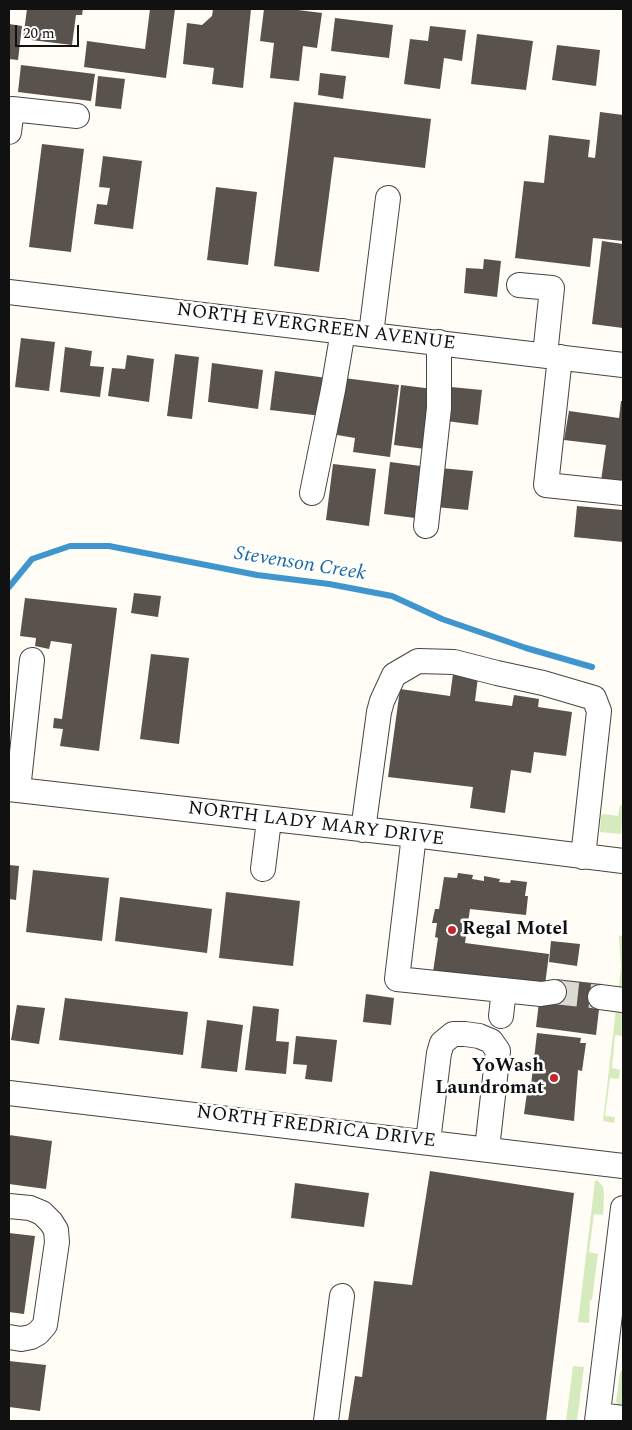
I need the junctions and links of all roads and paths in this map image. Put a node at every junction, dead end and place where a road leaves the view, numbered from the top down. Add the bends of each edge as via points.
1 (77, 116) dead end
2 (9, 132) edge
3 (388, 198) dead end
4 (519, 284) dead end
5 (9, 292) edge
6 (343, 331) junction
7 (371, 334) junction
8 (439, 342) junction
9 (552, 356) junction
10 (623, 364) edge
11 (312, 493) dead end
12 (623, 493) edge
13 (426, 526) dead end
14 (32, 660) dead end
15 (13, 789) edge
16 (269, 820) junction
17 (363, 830) junction
18 (414, 835) junction
19 (583, 856) junction
20 (623, 862) edge
21 (263, 869) dead end
22 (504, 990) junction
23 (554, 992) tunnel mouth
24 (501, 1016) dead end
25 (9, 1092) edge
26 (428, 1141) junction
27 (487, 1148) junction
28 (623, 1166) edge
29 (9, 1206) edge
30 (623, 1208) edge
31 (342, 1296) dead end
32 (9, 1337) edge
33 (615, 1352) edge
34 (598, 1418) edge
35 (623, 1418) edge
36 (326, 1421) edge

1 - 2 street via 12,109
3 - 7 street
4 - 9 street via 552,288
5 - 6 street, NORTH EVERGREEN AVENUE
6 - 7 street, NORTH EVERGREEN AVENUE
6 - 11 street
7 - 8 street, NORTH EVERGREEN AVENUE
8 - 9 street, NORTH EVERGREEN AVENUE
8 - 13 street via 439,408
9 - 10 street, NORTH EVERGREEN AVENUE
9 - 12 street via 546,485
14 - 15 street
15 - 16 street, NORTH LADY MARY DRIVE
16 - 17 street, NORTH LADY MARY DRIVE
16 - 21 street
17 - 18 street, NORTH LADY MARY DRIVE
17 - 19 street via 379,712 394,675 418,661 454,662 594,698 599,711
18 - 19 street, NORTH LADY MARY DRIVE
18 - 22 street via 397,979
19 - 20 street, NORTH LADY MARY DRIVE
22 - 23 street via 541,994
22 - 24 street
25 - 26 street, NORTH FREDRICA DRIVE
26 - 27 street, NORTH FREDRICA DRIVE
26 - 27 street via 442,1043 453,1034 465,1034 491,1041 498,1052
27 - 28 street, NORTH FREDRICA DRIVE
29 - 32 street via 42,1213 56,1230 57,1242 45,1325 30,1337
30 - 33 street
31 - 36 street
33 - 34 street
34 - 35 street

